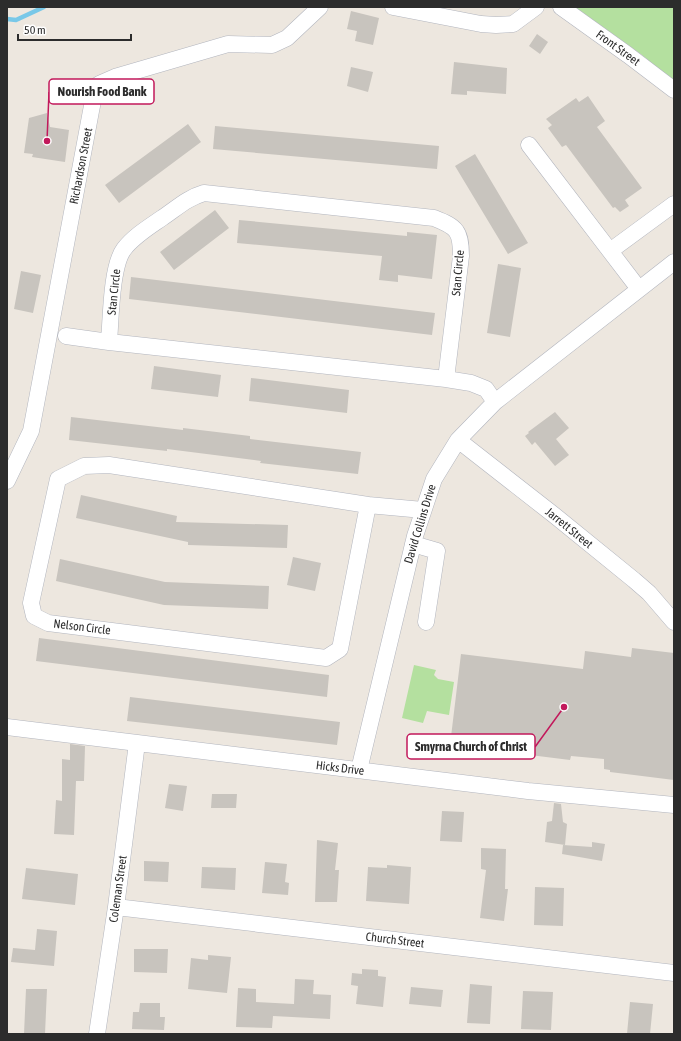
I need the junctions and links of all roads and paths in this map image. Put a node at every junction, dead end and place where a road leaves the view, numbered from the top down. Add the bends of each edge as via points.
1 (320, 7) edge
2 (393, 7) edge
3 (536, 7) edge
4 (561, 7) edge
5 (674, 90) edge
6 (529, 145) dead end
7 (674, 204) edge
8 (610, 251) junction
9 (674, 262) edge
10 (639, 289) junction
11 (66, 336) dead end
12 (109, 342) junction
13 (446, 379) junction
14 (495, 402) junction
15 (458, 440) junction
16 (7, 481) edge
17 (368, 505) junction
18 (423, 510) junction
19 (413, 544) junction
20 (426, 622) dead end
21 (674, 622) edge
22 (7, 727) edge
23 (137, 743) junction
24 (359, 770) junction
25 (674, 805) edge
26 (116, 907) junction
27 (674, 973) edge
28 (97, 1034) edge

1 - 16 street, Richardson Street via 286,38 272,45 228,44 115,77 100,84 91,111 31,431
2 - 3 street via 496,25 513,24
4 - 5 street, Front Street
6 - 8 street
7 - 8 street
8 - 10 street
9 - 10 street, David Collins Drive
10 - 14 street, David Collins Drive
11 - 12 street
12 - 13 street
12 - 13 street, Stan Circle via 117,263 124,249 140,234 192,197 204,193 403,214 434,218 450,224 458,232 461,243
13 - 14 street via 471,383 486,389
14 - 15 street, David Collins Drive
15 - 18 street, David Collins Drive via 434,479
15 - 21 street, Jarrett Street via 634,580
17 - 17 street, Nelson Circle via 110,465 84,466 58,479 31,603 34,616 48,623 326,658 340,649
17 - 18 street, Nelson Circle
18 - 19 street, David Collins Drive
19 - 20 street via 437,551
19 - 24 street, David Collins Drive
22 - 23 street, Hicks Drive
23 - 24 street, Hicks Drive
23 - 26 street, Coleman Street
24 - 25 street, Hicks Drive via 528,791
26 - 27 street, Church Street
26 - 28 street, Coleman Street

